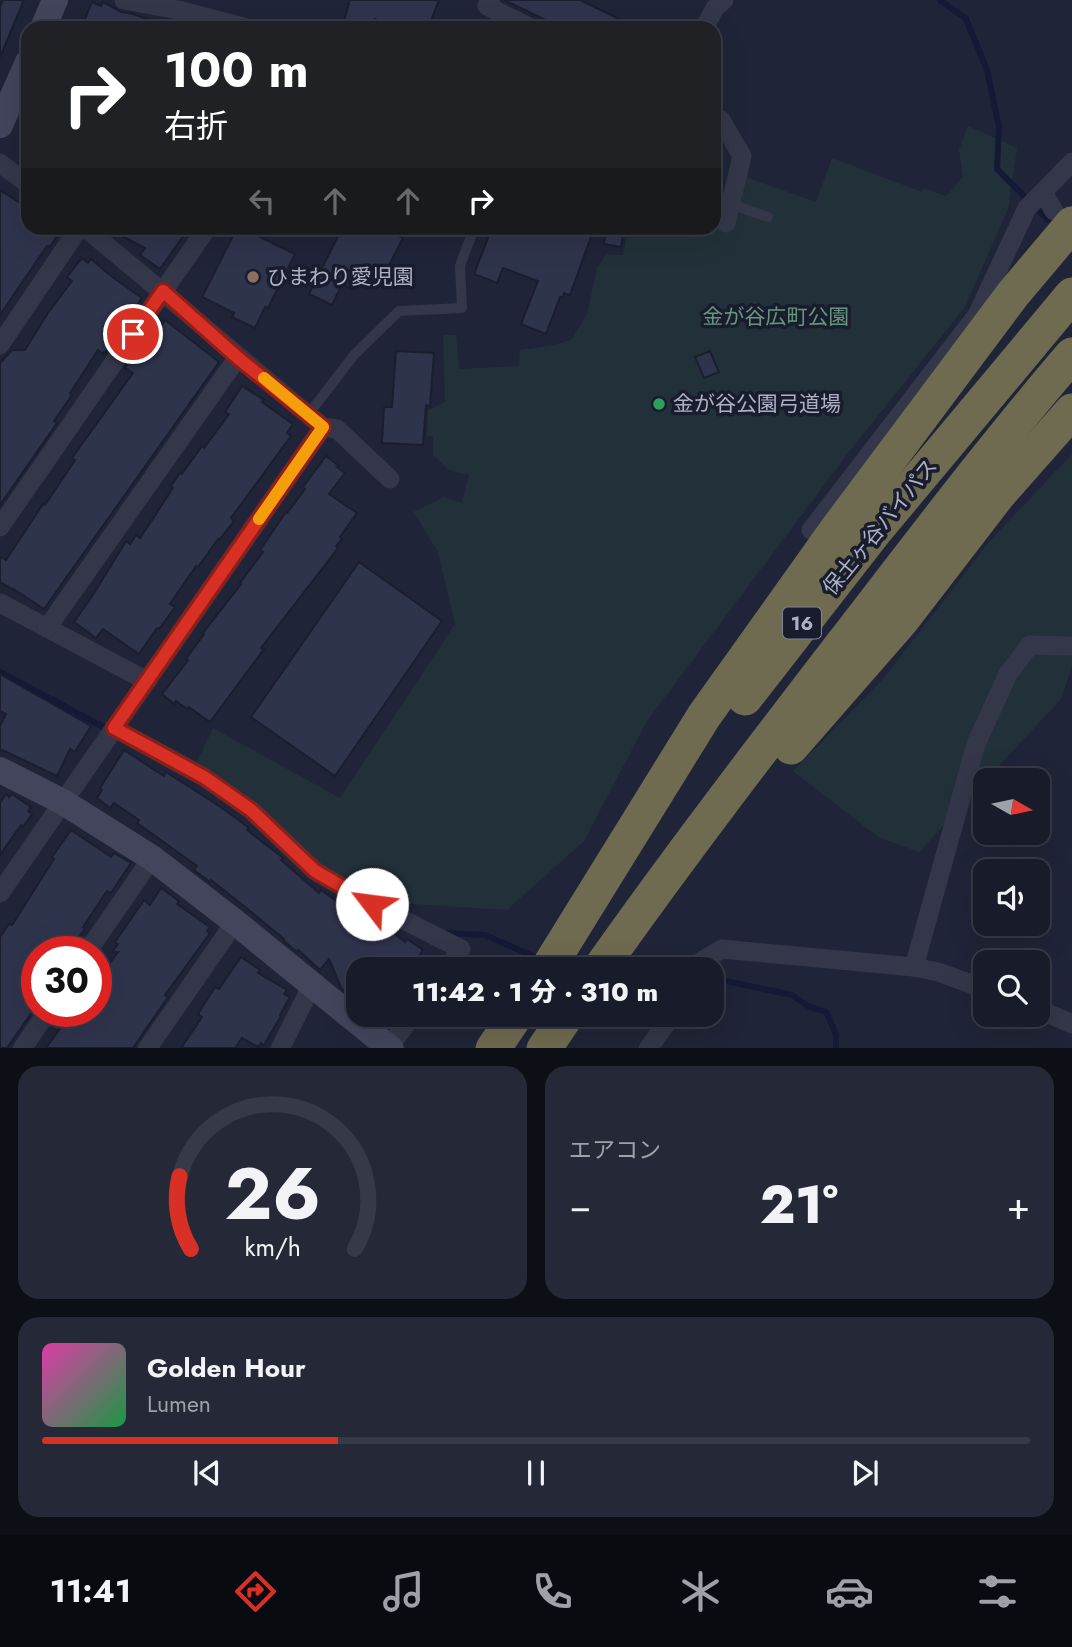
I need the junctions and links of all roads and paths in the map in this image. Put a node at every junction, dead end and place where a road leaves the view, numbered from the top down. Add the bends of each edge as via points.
1 (55, 0) edge
2 (124, 0) edge
3 (490, 0) edge
4 (724, 0) edge
5 (174, 19) edge
6 (46, 21) edge
7 (517, 21) edge
8 (708, 21) edge
9 (21, 78) edge
10 (721, 120) edge
11 (0, 125) edge
12 (1072, 162) edge
13 (0, 163) edge
14 (21, 179) edge
15 (1044, 192) junction
16 (728, 213) joint
17 (768, 217) dead end
18 (1063, 217) edge
19 (74, 235) edge
20 (94, 235) edge
21 (202, 235) edge
22 (471, 235) edge
23 (163, 291) junction
24 (1072, 295) edge
25 (0, 345) edge
26 (1072, 355) edge
27 (238, 358) junction
28 (1072, 411) edge
29 (315, 421) junction
30 (390, 479) dead end
31 (0, 527) edge
32 (811, 530) dead end
33 (0, 603) edge
34 (47, 628) junction
35 (1072, 646) edge
36 (147, 681) junction
37 (114, 728) junction
38 (0, 770) edge
39 (63, 802) junction
40 (152, 858) junction
41 (0, 893) edge
42 (646, 903) junction
43 (235, 922) junction
44 (99, 936) edge
45 (455, 957) edge
46 (555, 957) edge
47 (556, 957) edge
48 (608, 957) edge
49 (709, 957) edge
50 (914, 967) junction
51 (312, 985) junction
52 (973, 985) edge
53 (1050, 1014) edge
54 (1072, 1024) edge
55 (37, 1027) edge
56 (405, 1027) edge
57 (508, 1027) edge
58 (559, 1027) edge
59 (663, 1027) edge
60 (22, 1048) edge
61 (148, 1048) edge
62 (280, 1048) edge
63 (390, 1048) edge
64 (493, 1048) edge
65 (544, 1048) edge
66 (648, 1048) edge

1 - 6 street
2 - 5 street
3 - 7 street via 487,6
4 - 8 street
9 - 11 street
10 - 16 street via 742,156
12 - 15 street
13 - 14 street
15 - 18 street
15 - 32 street via 1027,208 977,314
16 - 17 lane
18 - 46 highway via 1005,305 704,716
19 - 25 street
20 - 23 street
21 - 23 street
22 - 29 lane via 460,266 462,308 399,311 354,355
23 - 27 street
23 - 31 street
24 - 47 highway, 保土ヶ谷バイパス / 16 via 804,620
26 - 42 highway, 保土ヶ谷バイパス / 16 via 954,500
27 - 29 street
27 - 34 street
28 - 42 highway via 998,495 892,631
29 - 30 street via 337,429
29 - 36 street
33 - 34 street
34 - 36 street
35 - 50 street via 1030,645 1009,674 976,744
36 - 37 street
37 - 39 street
37 - 45 street via 204,777 251,810 315,871 461,949
38 - 39 street
39 - 40 street
39 - 41 street
40 - 43 street
40 - 44 street
42 - 48 highway, 保土ヶ谷バイパス / 16
43 - 51 street
43 - 61 street
49 - 50 street via 722,949
50 - 52 street
51 - 62 street
51 - 63 street
53 - 54 street
55 - 60 street
56 - 63 street
57 - 64 highway
58 - 65 highway
59 - 66 street

